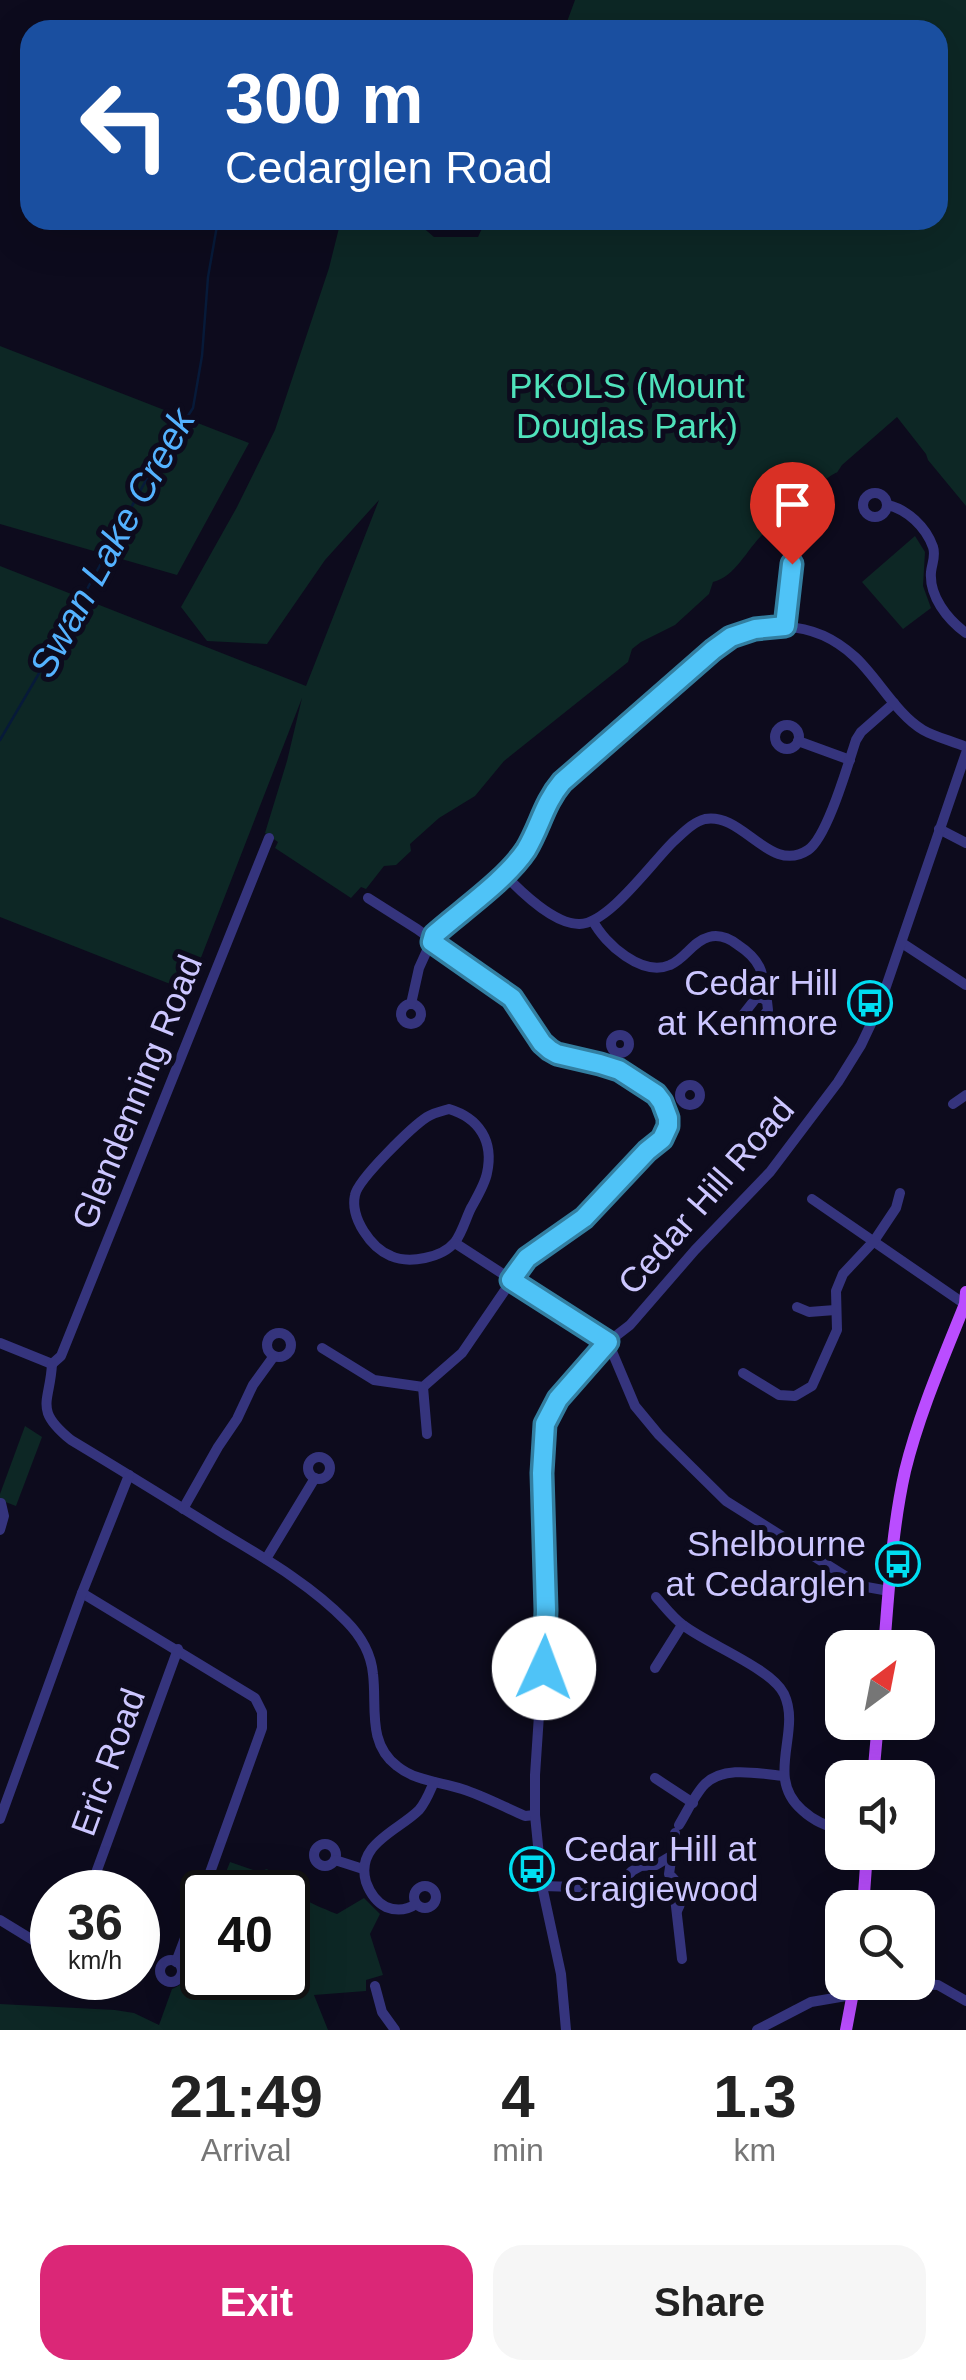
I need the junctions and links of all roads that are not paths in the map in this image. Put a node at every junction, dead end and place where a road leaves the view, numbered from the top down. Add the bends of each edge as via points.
1 (887, 504) dead end
2 (792, 564) dead end
3 (785, 626) junction
4 (966, 633) edge
5 (894, 702) junction
6 (798, 741) dead end
7 (966, 750) edge
8 (850, 760) junction
9 (939, 829) junction
10 (269, 838) dead end
11 (966, 843) edge
12 (504, 874) junction
13 (368, 898) dead end
14 (593, 921) junction
15 (432, 942) junction
16 (902, 943) junction
17 (966, 985) edge
18 (762, 998) dead end
19 (411, 1004) dead end
20 (615, 1052) dead end
21 (610, 1067) junction
22 (966, 1095) edge
23 (682, 1100) dead end
24 (954, 1104) dead end
25 (666, 1110) junction
26 (900, 1193) dead end
27 (812, 1199) dead end
28 (874, 1241) junction
29 (455, 1243) junction
30 (511, 1280) junction
31 (966, 1292) edge
32 (966, 1304) edge
33 (797, 1307) dead end
34 (836, 1310) junction
35 (608, 1342) junction
36 (0, 1343) edge
37 (322, 1348) dead end
38 (274, 1356) dead end
39 (52, 1364) junction
40 (743, 1373) dead end
41 (423, 1387) junction
42 (427, 1434) dead end
43 (129, 1475) junction
44 (315, 1478) dead end
45 (1, 1504) edge
46 (183, 1509) junction
47 (0, 1530) edge
48 (266, 1560) junction
49 (889, 1592) junction
50 (82, 1593) junction
51 (656, 1598) dead end
52 (682, 1625) junction
53 (886, 1630) edge
54 (178, 1650) junction
55 (655, 1668) dead end
56 (784, 1776) junction
57 (656, 1778) dead end
58 (434, 1782) junction
59 (693, 1804) junction
60 (535, 1815) junction
61 (0, 1818) edge
62 (825, 1825) edge
63 (671, 1856) junction
64 (336, 1860) dead end
65 (656, 1865) junction
66 (364, 1869) junction
67 (97, 1870) edge
68 (211, 1870) edge
69 (669, 1874) junction
70 (542, 1886) junction
71 (416, 1904) dead end
72 (0, 1920) edge
73 (30, 1938) edge
74 (180, 1952) edge
75 (682, 1959) dead end
76 (176, 1962) dead end
77 (935, 1984) edge
78 (375, 1986) dead end
79 (825, 1998) edge
80 (852, 2000) edge
81 (966, 2001) edge
82 (395, 2030) edge
83 (566, 2030) edge
84 (757, 2030) edge
85 (846, 2030) edge

1 - 4 street via 909,513 926,535 939,604
2 - 3 street
3 - 5 street via 837,643
3 - 12 street via 731,637 595,752 551,795 526,849
5 - 7 street via 921,730
5 - 8 street via 861,732
6 - 8 street
7 - 9 street, Cedar Hill Road
8 - 14 street via 810,850 776,853 736,826 706,819 686,830
9 - 11 street
9 - 16 street, Cedar Hill Road
10 - 39 street, Glendenning Road via 61,1356
12 - 14 street via 566,922
12 - 15 street
13 - 15 street
14 - 18 street via 605,939 650,966 672,964 704,938 731,940 756,958
15 - 19 street
15 - 21 street via 512,998 550,1050
16 - 17 street
16 - 35 street, Cedar Hill Road via 861,1045 818,1110 770,1172
20 - 21 street
21 - 25 street via 656,1094
22 - 24 street
23 - 25 street
25 - 30 street via 662,1139 584,1218 527,1258
26 - 28 street
27 - 28 street
28 - 32 street
28 - 34 street via 843,1274
29 - 29 street via 487,1174 489,1148 478,1125 449,1109 428,1116 368,1172 355,1195 365,1235 395,1258 416,1260
29 - 30 street
30 - 35 street
30 - 41 street via 462,1353
31 - 32 main road
32 - 49 main road via 906,1471
33 - 34 street
34 - 40 street via 837,1330 812,1386 795,1396 779,1395
35 - 49 street via 635,1406 726,1501 862,1586
35 - 60 street, Cedar Hill Road via 558,1399 543,1435 546,1610
36 - 39 street
37 - 41 street via 374,1380
38 - 46 street
39 - 43 street via 46,1408 56,1428
41 - 42 street
43 - 46 street
43 - 50 street
44 - 48 street
45 - 47 street
46 - 48 street
48 - 58 street via 308,1588 362,1640 385,1756
49 - 53 main road
50 - 54 street
50 - 61 street
51 - 52 street
52 - 55 street
52 - 56 street via 782,1689 788,1707
54 - 67 street, Eric Road
54 - 68 street via 255,1698 262,1712
56 - 59 street via 728,1772 706,1784
56 - 62 street via 788,1796
57 - 59 street
58 - 60 street
58 - 66 street via 417,1811 374,1845
59 - 63 street
60 - 70 street, Cedar Hill Road
63 - 65 street
63 - 69 street
64 - 66 street
65 - 69 street
65 - 70 street via 640,1866 610,1888
66 - 71 street via 382,1905 398,1910
69 - 75 street
70 - 83 street, Cedar Hill Road
72 - 73 street
74 - 76 street
77 - 81 street
78 - 82 street
79 - 84 street
80 - 85 main road

